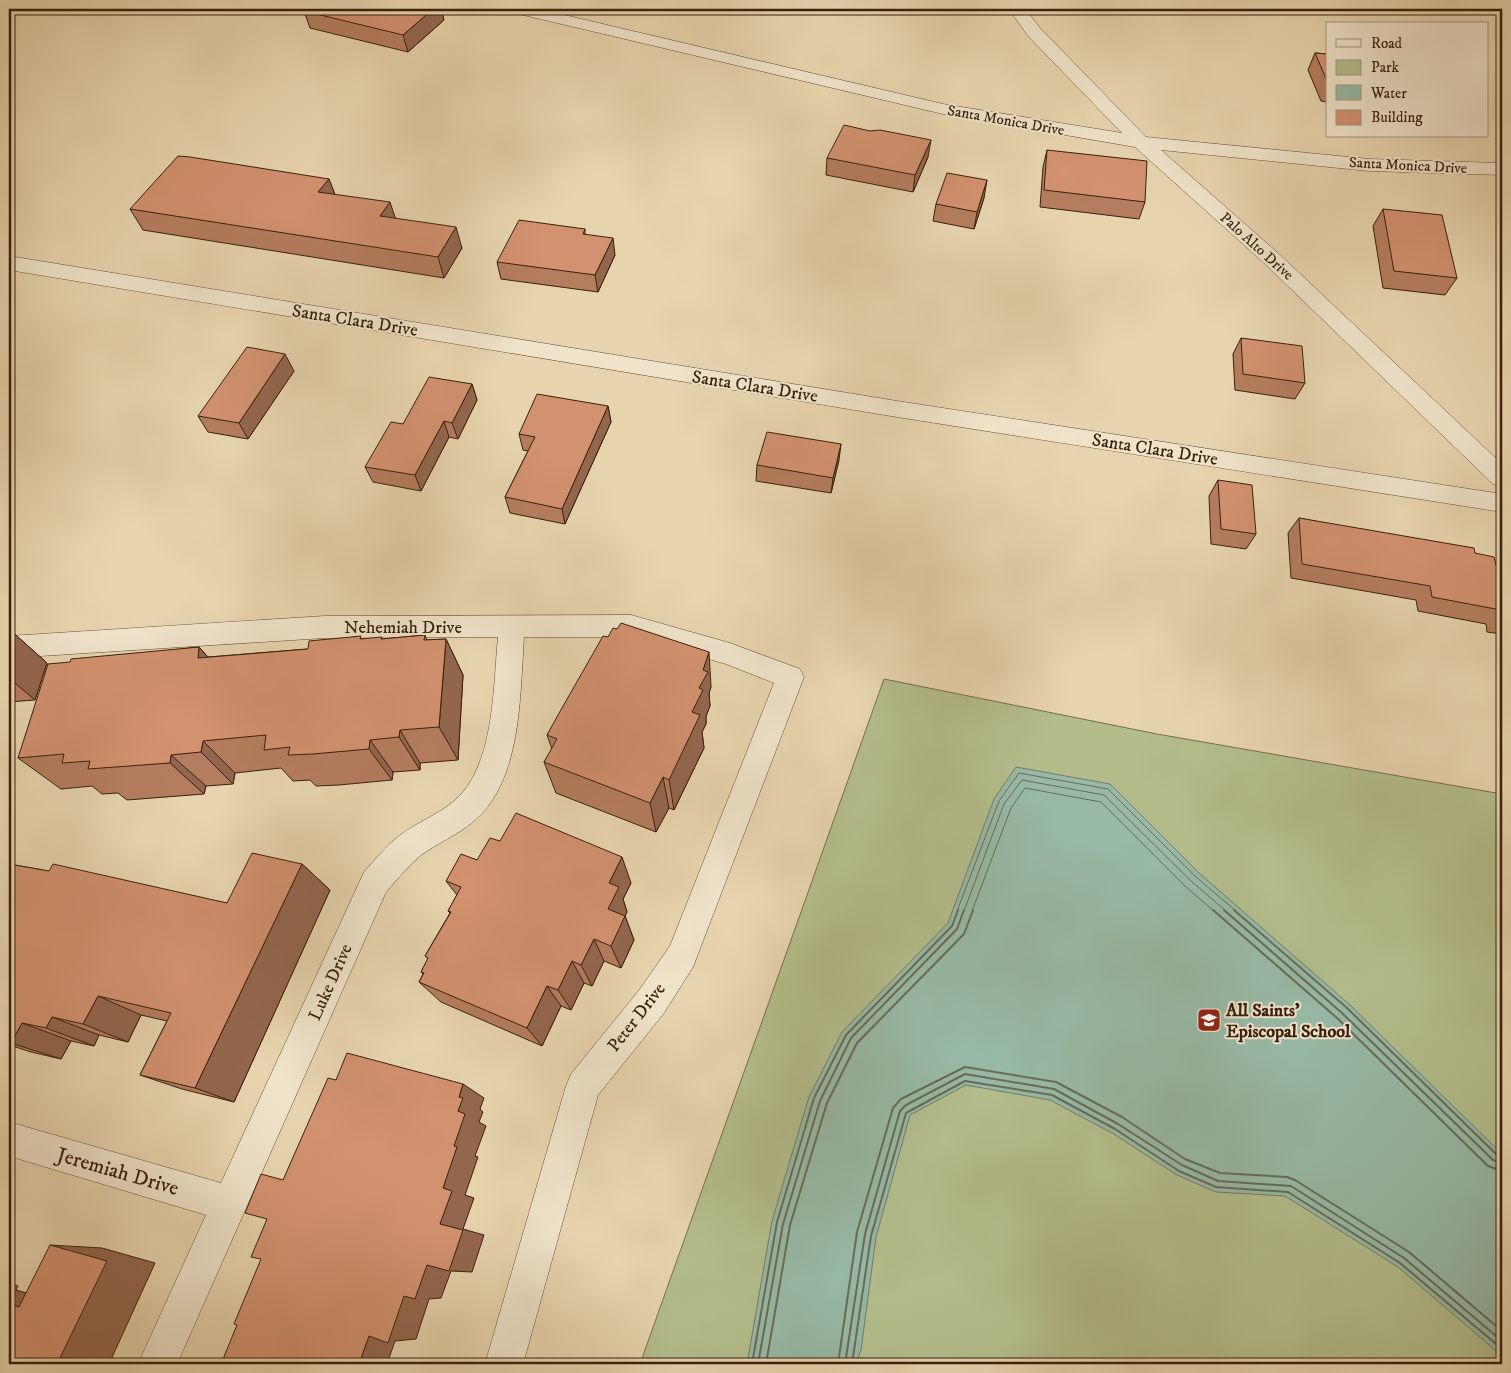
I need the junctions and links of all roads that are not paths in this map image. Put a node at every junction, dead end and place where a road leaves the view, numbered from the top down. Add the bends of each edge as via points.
1 (519, 9) edge
2 (1017, 9) edge
3 (1141, 142) junction
4 (1502, 169) edge
5 (9, 264) edge
6 (1502, 478) edge
7 (1502, 502) edge
8 (512, 626) junction
9 (9, 648) edge
10 (790, 676) joint
11 (9, 1139) edge
12 (228, 1203) junction
13 (156, 1364) edge
14 (504, 1364) edge

1 - 3 street, Santa Monica Drive via 943,109
2 - 3 street, Palo Alto Drive via 1034,32
3 - 4 street, Santa Monica Drive via 1369,165
3 - 6 street, Palo Alto Drive via 1271,258
5 - 7 street, Santa Clara Drive via 897,409
8 - 9 street, Nehemiah Drive via 325,627
8 - 10 street, Nehemiah Drive via 631,626 730,654
8 - 12 street, Luke Drive via 500,739 488,778 478,797 458,816 409,847 375,882
10 - 14 street, Peter Drive via 682,956 652,1001 583,1086
11 - 12 street, Jeremiah Drive
12 - 13 street, Luke Drive

